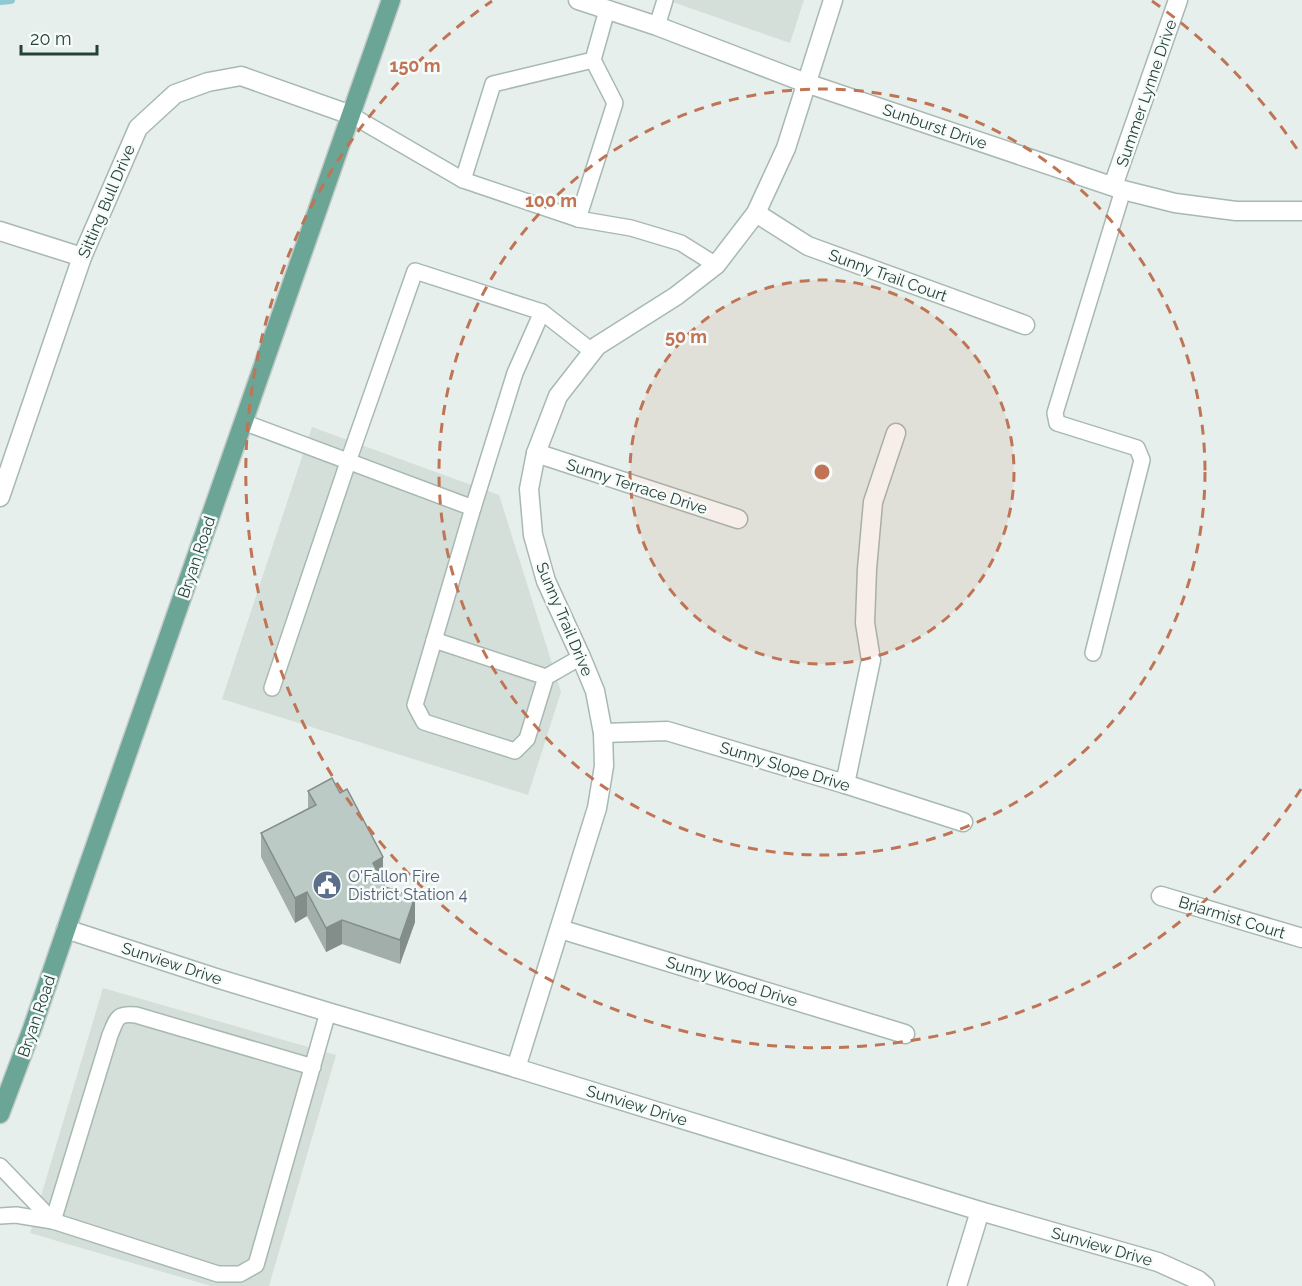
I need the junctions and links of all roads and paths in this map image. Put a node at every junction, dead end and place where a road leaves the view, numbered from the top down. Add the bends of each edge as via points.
1 (391, 0) edge
2 (578, 0) edge
3 (665, 0) edge
4 (834, 0) edge
5 (1178, 0) edge
6 (607, 10) junction
7 (657, 26) junction
8 (593, 60) junction
9 (806, 82) junction
10 (351, 115) junction
11 (463, 180) junction
12 (1118, 188) junction
13 (1302, 211) edge
14 (756, 213) junction
15 (578, 219) junction
16 (0, 231) edge
17 (82, 257) junction
18 (716, 265) junction
19 (542, 312) junction
20 (1025, 324) dead end
21 (593, 352) junction
22 (243, 422) junction
23 (896, 433) dead end
24 (536, 453) junction
25 (348, 462) junction
26 (0, 497) edge
27 (472, 508) junction
28 (738, 519) dead end
29 (434, 640) junction
30 (1093, 653) dead end
31 (581, 657) junction
32 (546, 677) junction
33 (272, 688) dead end
34 (603, 733) junction
35 (845, 784) junction
36 (963, 822) dead end
37 (1161, 896) dead end
38 (66, 928) junction
39 (560, 929) junction
40 (1302, 938) edge
41 (328, 1012) junction
42 (905, 1034) dead end
43 (313, 1067) junction
44 (516, 1068) junction
45 (1, 1109) edge
46 (0, 1167) edge
47 (980, 1211) junction
48 (0, 1216) edge
49 (53, 1221) junction
50 (957, 1286) edge
51 (1205, 1286) edge

1 - 10 main road, Bryan Road
2 - 6 street, Sunburst Drive
3 - 7 lane
4 - 9 street, Sunny Trail Drive
5 - 12 street, Summer Lynne Drive
6 - 7 street, Sunburst Drive
6 - 8 lane
7 - 9 street, Sunburst Drive
8 - 11 lane via 493,84
8 - 15 lane via 615,103
9 - 12 street, Sunburst Drive
9 - 14 street, Sunny Trail Drive via 786,148
10 - 11 lane
10 - 17 street, Sitting Bull Drive via 240,76 175,94 138,128
10 - 22 main road, Bryan Road
11 - 15 lane
12 - 13 street, Sunburst Drive via 1175,203 1236,212
12 - 30 lane via 1055,413 1057,423 1137,448 1142,460
14 - 18 street, Sunny Trail Drive
14 - 20 street, Sunny Trail Court via 808,246
15 - 18 lane via 632,228 681,243
16 - 17 street
17 - 26 street, Sitting Bull Drive
18 - 21 street, Sunny Trail Drive
19 - 21 lane
19 - 25 lane via 415,271
19 - 27 lane via 515,374
21 - 24 street, Sunny Trail Drive via 558,396
22 - 25 lane
22 - 38 main road, Bryan Road
23 - 35 street via 873,502 865,623 871,660
24 - 28 street, Sunny Terrace Drive
24 - 31 street, Sunny Trail Drive via 529,489 532,535 546,581
25 - 27 lane
25 - 33 lane
27 - 29 lane
29 - 32 lane
29 - 32 lane via 415,705 424,722 515,751 527,739
31 - 32 lane
31 - 34 street, Sunny Trail Drive via 595,691
34 - 35 street, Sunny Slope Drive via 667,731
34 - 39 street, Sunny Trail Drive via 604,766 597,808
35 - 36 street, Sunny Slope Drive
37 - 40 street, Briarmist Court
38 - 41 street, Sunview Drive
38 - 45 main road, Bryan Road
39 - 42 street, Sunny Wood Drive
39 - 44 street, Sunny Trail Drive
41 - 43 lane
41 - 44 street, Sunview Drive
43 - 49 lane via 125,1014 117,1019 102,1062
43 - 49 lane via 256,1265 240,1274 218,1274
44 - 47 street, Sunview Drive
46 - 49 lane
47 - 50 street
47 - 51 street, Sunview Drive via 1158,1262
48 - 49 lane

